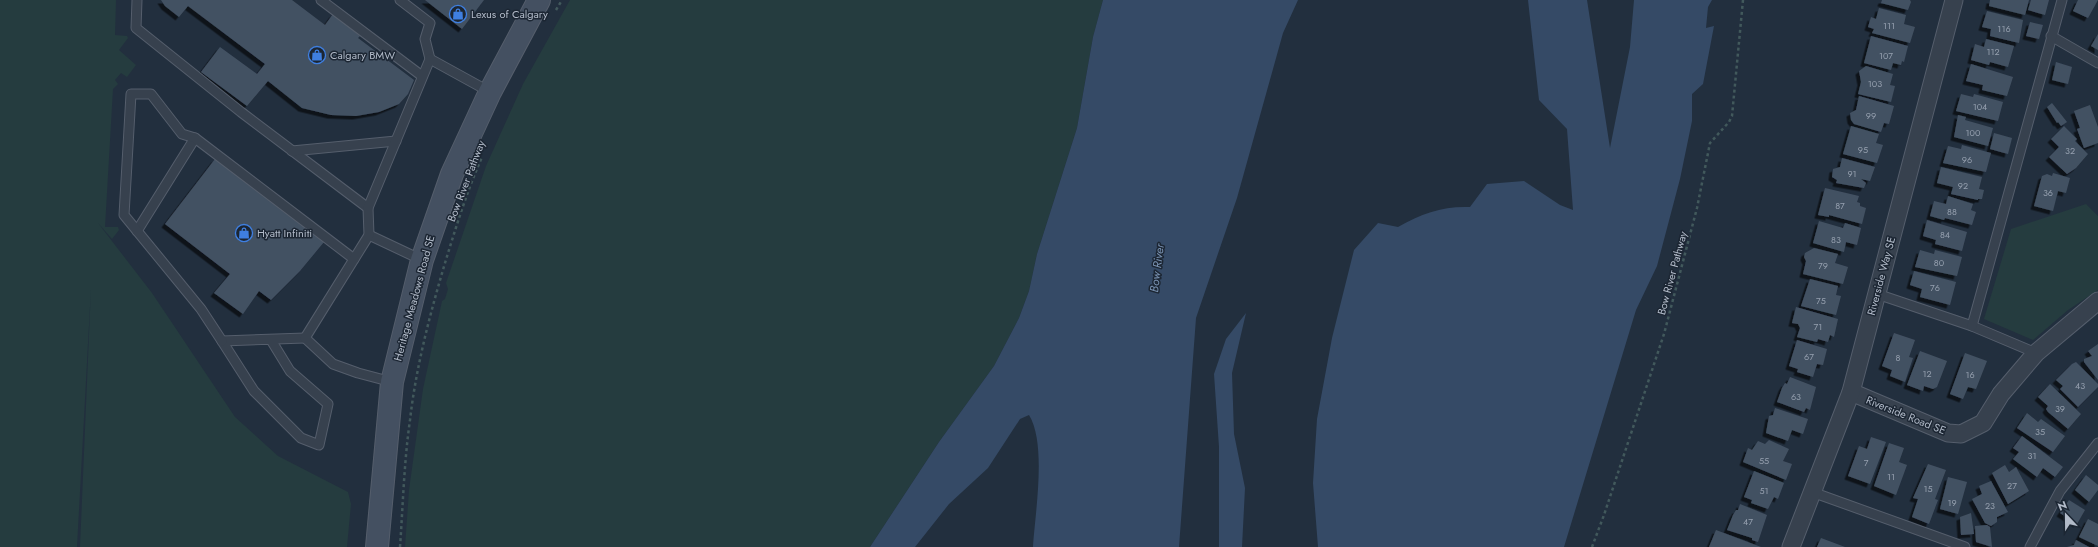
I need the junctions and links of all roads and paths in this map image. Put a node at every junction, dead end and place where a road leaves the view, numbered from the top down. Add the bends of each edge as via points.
1 (137, 0) edge
2 (321, 0) edge
3 (400, 0) edge
4 (562, 0) edge
5 (1743, 0) edge
6 (1954, 0) edge
7 (2062, 0) edge
8 (547, 6) edge
9 (2051, 36) junction
10 (430, 59) junction
11 (2098, 63) edge
12 (422, 76) junction
13 (490, 92) junction
14 (195, 138) junction
15 (396, 141) junction
16 (485, 150) dead end
17 (292, 151) junction
18 (368, 208) junction
19 (137, 231) junction
20 (368, 235) junction
21 (354, 259) junction
22 (422, 260) junction
23 (1877, 294) junction
24 (2098, 302) edge
25 (1972, 326) junction
26 (305, 338) junction
27 (271, 340) junction
28 (222, 342) junction
29 (2036, 353) junction
30 (392, 382) junction
31 (1851, 392) junction
32 (2098, 443) edge
33 (1812, 492) junction
34 (377, 547) edge
35 (400, 547) edge
36 (1592, 547) edge
37 (1791, 547) edge
38 (1965, 547) edge
39 (2030, 547) edge

1 - 17 lane via 136,28
2 - 12 lane
3 - 10 lane via 430,23 425,39
4 - 8 path
5 - 36 path, Bow River Pathway via 1732,116 1710,143 1697,208 1664,334
6 - 23 street, Riverside Way SE
7 - 9 lane
8 - 13 main road, Heritage Meadows Road SE
9 - 11 lane
9 - 25 lane
10 - 12 lane
10 - 13 lane
12 - 15 lane
13 - 22 main road, Heritage Meadows Road SE via 452,174
14 - 19 lane
14 - 19 lane via 182,134 151,94 131,94 124,215
14 - 21 lane
15 - 17 lane
15 - 18 lane
16 - 35 path, Bow River Pathway via 453,239 421,358 410,420
17 - 18 lane
18 - 20 lane
19 - 28 lane via 201,309
20 - 21 lane
20 - 22 lane
21 - 26 lane
22 - 30 main road, Heritage Meadows Road SE
23 - 25 lane
23 - 31 street, Riverside Way SE
24 - 29 street, Riverside Road SE
25 - 29 lane
26 - 27 lane
26 - 30 lane via 333,364
27 - 28 lane
27 - 28 lane via 290,371 328,404 319,446 301,438 254,391
29 - 31 street, Riverside Road SE via 2001,394 1982,423 1960,434 1948,433
30 - 34 main road, Heritage Meadows Road SE
31 - 33 street, Riverside Way SE
32 - 39 lane via 2060,491
33 - 37 street, Riverside Way SE
33 - 38 lane

